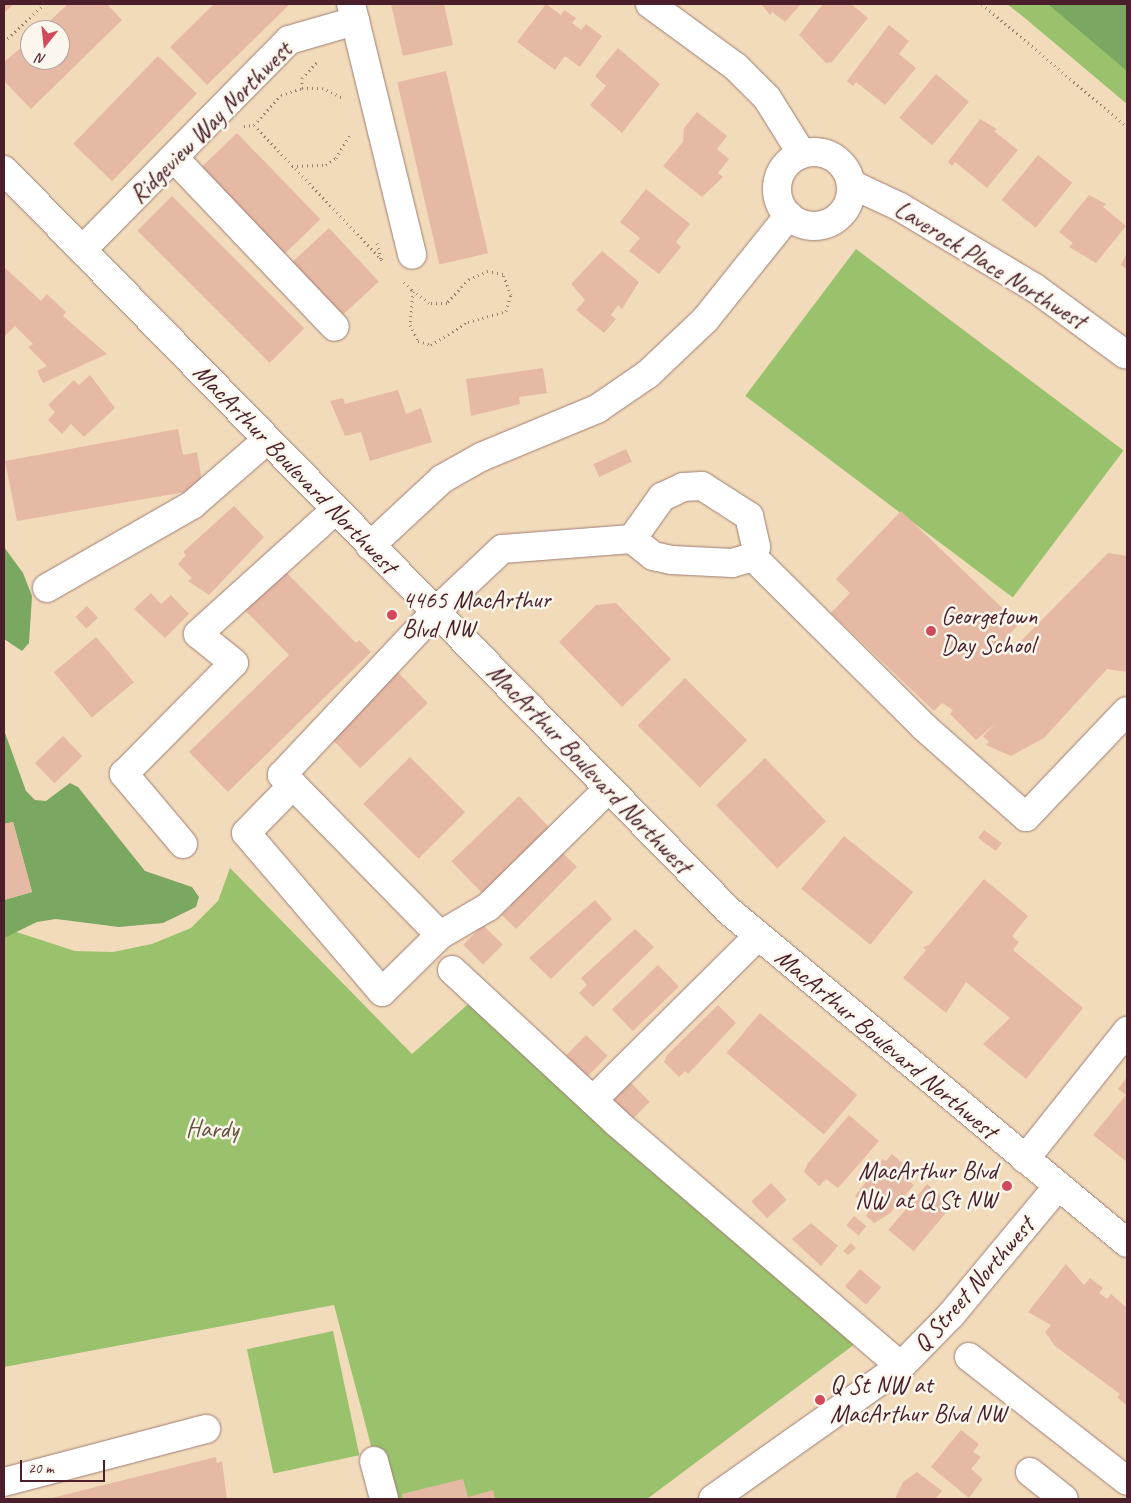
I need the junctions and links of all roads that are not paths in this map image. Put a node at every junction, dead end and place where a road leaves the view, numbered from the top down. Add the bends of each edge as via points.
1 (650, 4) edge
2 (353, 12) edge
3 (802, 154) junction
4 (174, 158) junction
5 (4, 170) edge
6 (851, 184) junction
7 (789, 215) junction
8 (82, 250) junction
9 (400, 266) road end
10 (335, 327) dead end
11 (1125, 354) dead end
12 (267, 440) junction
13 (335, 510) junction
14 (632, 539) junction
15 (370, 546) junction
16 (753, 557) junction
17 (47, 588) dead end
18 (435, 612) junction
19 (1127, 711) edge
20 (293, 785) junction
21 (608, 789) junction
22 (183, 844) dead end
23 (440, 935) junction
24 (757, 937) junction
25 (452, 970) dead end
26 (1127, 1031) edge
27 (593, 1100) junction
28 (1025, 1159) junction
29 (1058, 1186) junction
30 (1127, 1243) edge
31 (969, 1357) dead end
32 (901, 1366) junction
33 (206, 1430) dead end
34 (374, 1461) dead end
35 (1030, 1472) dead end
36 (1127, 1480) edge
37 (4, 1482) edge
38 (384, 1499) edge
39 (713, 1499) edge
40 (1064, 1499) edge

1 - 3 street via 736,66 767,98
2 - 4 street, Ridgeview Way Northwest via 289,40
2 - 9 street
3 - 6 street via 833,158
3 - 7 street via 780,176 778,197
4 - 8 street, Ridgeview Way Northwest
4 - 10 street
5 - 8 street, MacArthur Boulevard Northwest
6 - 7 street via 848,204 835,220 816,226
6 - 11 street, Laverock Place Northwest via 900,207 1035,288
7 - 15 street via 705,320 648,374 597,409 481,457 442,479
8 - 12 street, MacArthur Boulevard Northwest
12 - 13 street, MacArthur Boulevard Northwest
12 - 17 street via 192,505
13 - 15 street, MacArthur Boulevard Northwest
13 - 22 street via 198,634 234,663 124,774
14 - 16 street via 653,556 672,560 732,563
14 - 16 street via 662,497 683,487 702,486 749,516 755,531
14 - 18 street via 502,549
15 - 18 street, MacArthur Boulevard Northwest
16 - 19 street via 924,727 1026,817
18 - 20 street via 282,775
18 - 21 street, MacArthur Boulevard Northwest
20 - 23 street
20 - 23 street via 246,832 382,992
21 - 23 street via 488,907
21 - 24 street, MacArthur Boulevard Northwest
24 - 27 street
24 - 28 street, MacArthur Boulevard Northwest
25 - 27 street
26 - 28 street
27 - 32 street
28 - 29 street, MacArthur Boulevard Northwest
29 - 30 street, MacArthur Boulevard Northwest
29 - 32 street, Q Street Northwest via 951,1315
31 - 36 street
32 - 39 street, Q Street Northwest
33 - 37 street
34 - 38 street
35 - 40 street

